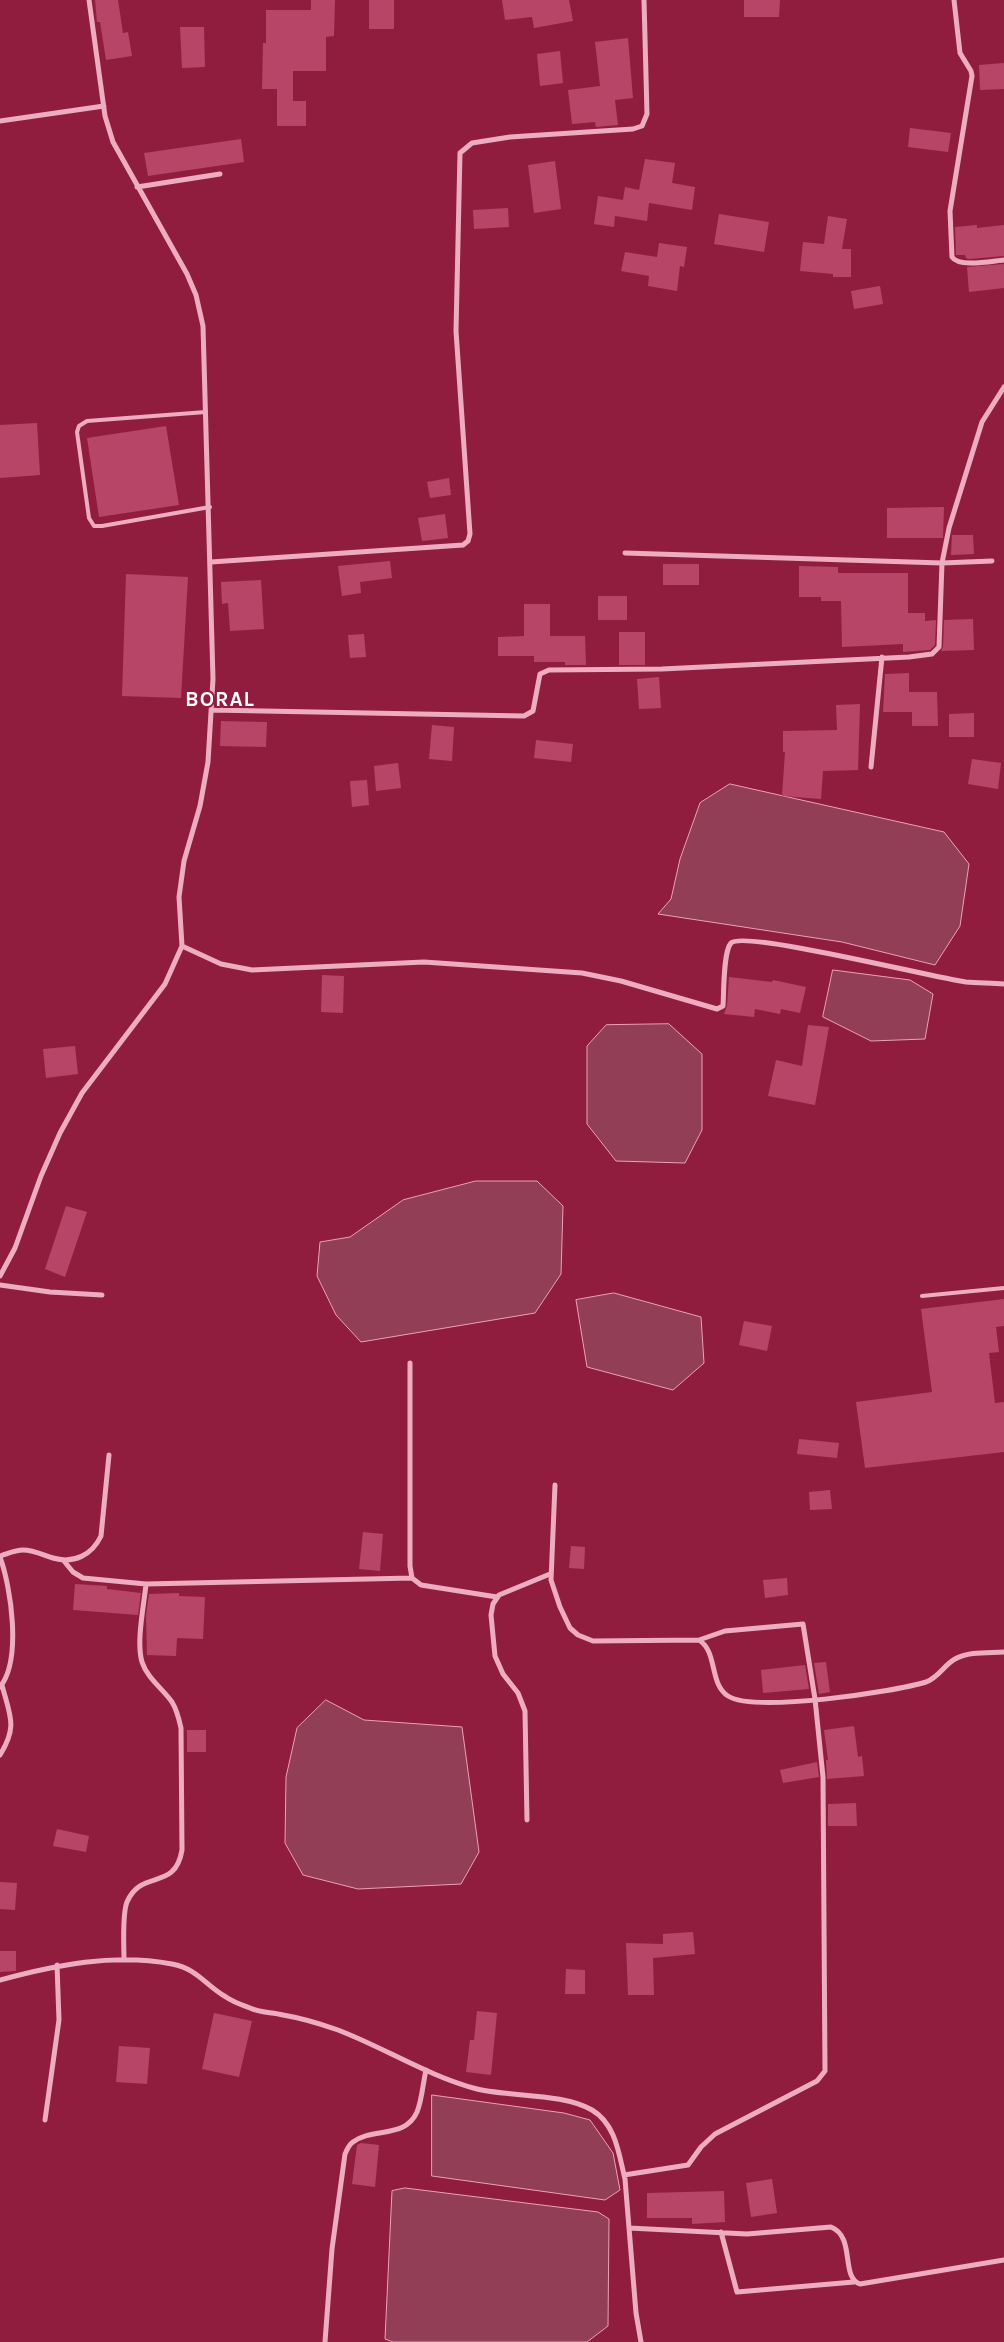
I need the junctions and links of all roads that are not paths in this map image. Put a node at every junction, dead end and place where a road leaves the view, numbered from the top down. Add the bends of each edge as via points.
1 (89, 0) edge
2 (644, 0) edge
3 (954, 0) edge
4 (104, 106) junction
5 (0, 121) edge
6 (220, 174) dead end
7 (138, 187) junction
8 (1004, 260) edge
9 (1004, 387) edge
10 (206, 412) junction
11 (210, 508) junction
12 (625, 552) dead end
13 (211, 562) junction
14 (992, 562) dead end
15 (942, 563) junction
16 (882, 657) junction
17 (212, 710) junction
18 (871, 767) dead end
19 (182, 946) junction
20 (1004, 984) edge
21 (0, 1261) edge
22 (8, 1262) junction
23 (0, 1276) edge
24 (0, 1285) edge
25 (1004, 1288) edge
26 (102, 1295) dead end
27 (922, 1296) dead end
28 (410, 1363) dead end
29 (109, 1455) dead end
30 (555, 1485) dead end
31 (0, 1556) edge
32 (64, 1560) junction
33 (550, 1574) junction
34 (412, 1578) junction
35 (146, 1584) junction
36 (497, 1597) junction
37 (699, 1640) junction
38 (1004, 1652) edge
39 (1, 1686) edge
40 (815, 1700) junction
41 (0, 1755) edge
42 (526, 1820) dead end
43 (124, 1960) junction
44 (57, 1965) junction
45 (0, 1980) edge
46 (426, 2070) junction
47 (45, 2120) dead end
48 (624, 2175) junction
49 (629, 2228) junction
50 (721, 2232) junction
51 (1004, 2260) edge
52 (854, 2282) junction
53 (325, 2342) edge
54 (642, 2342) edge

1 - 4 street
2 - 13 street via 647,114 642,126 510,137 472,143 460,153 456,332 468,541 463,545
3 - 8 street via 960,53 972,76 950,211 952,257 961,264
4 - 5 street
4 - 7 street via 113,142
6 - 7 street
7 - 10 street via 196,296 203,326
9 - 15 street via 982,422 949,528
10 - 11 street
10 - 11 lane via 87,421 79,426 77,432 89,518 94,526
11 - 13 street
12 - 15 street
13 - 17 street
14 - 15 street
15 - 16 street via 937,651 925,656
16 - 17 street via 662,669 549,670 540,674 534,710 524,716
16 - 18 street
17 - 19 street via 208,762 200,806 184,861 179,897
19 - 20 street via 221,964 252,970 424,962 582,973 717,1009 723,1006 727,954 732,942 738,939 772,942 966,982
19 - 22 street via 165,984 82,1093 60,1133
21 - 22 street
22 - 23 street
24 - 26 street
25 - 27 lane
28 - 34 street
29 - 32 street via 96,1547 84,1556
30 - 33 street
31 - 32 street via 21,1549
31 - 39 street via 7,1576 13,1648 11,1665
32 - 35 street via 73,1572 83,1578
33 - 36 street
33 - 37 street via 554,1593 570,1628 584,1638
34 - 35 street
34 - 36 street via 421,1585
35 - 43 street via 140,1647 142,1662 172,1702 181,1728 182,1850 180,1864 171,1874 144,1882 133,1890 126,1904
36 - 42 street via 491,1615 495,1656 526,1710
37 - 40 street via 707,1648 720,1687 728,1696 757,1702
37 - 40 street via 725,1631 803,1624
38 - 40 street via 962,1656 932,1679 917,1684
39 - 41 street via 11,1734
40 - 48 street via 823,1777 824,2075 715,2134 688,2165
43 - 44 street
43 - 46 street via 187,1968 200,1975 224,1997 252,2009 336,2030
44 - 45 street
44 - 47 street via 59,2020
46 - 48 street via 479,2089 586,2106 600,2116 612,2132
46 - 53 street via 417,2112 408,2125 364,2136 352,2142 345,2154 332,2249
48 - 49 street
49 - 50 street
49 - 54 street via 636,2313
50 - 52 street via 764,2233 831,2227 842,2236
50 - 52 street via 737,2292
51 - 52 street via 867,2285

